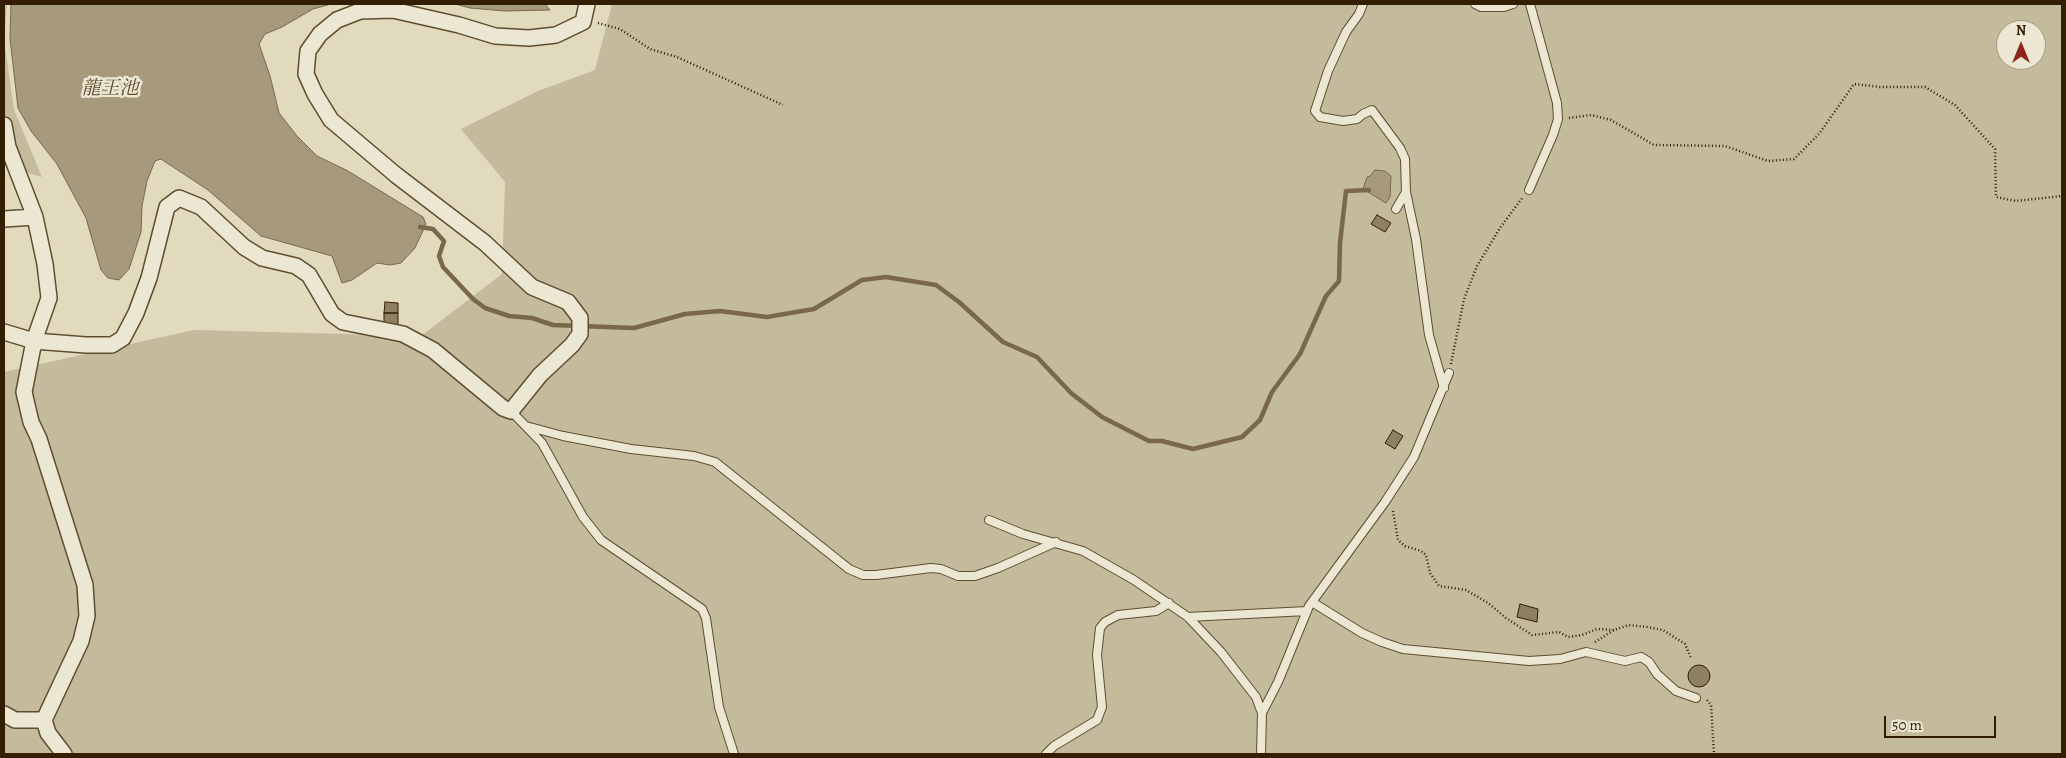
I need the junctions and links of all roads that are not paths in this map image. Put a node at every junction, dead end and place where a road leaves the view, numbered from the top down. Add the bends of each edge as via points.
1 (1363, 4) edge
2 (1475, 4) edge
3 (1513, 4) edge
4 (1530, 4) edge
5 (586, 11) edge
6 (4, 125) edge
7 (1528, 190) road end
8 (1406, 192) junction
9 (1396, 210) dead end
10 (35, 217) junction
11 (4, 219) edge
12 (4, 332) edge
13 (34, 341) junction
14 (1449, 373) road end
15 (1444, 388) junction
16 (511, 412) junction
17 (526, 426) junction
18 (989, 520) dead end
19 (1056, 542) junction
20 (1169, 602) junction
21 (1312, 602) junction
22 (1307, 611) junction
23 (1188, 617) junction
24 (1696, 698) road end
25 (1262, 713) junction
26 (4, 714) edge
27 (44, 720) junction
28 (64, 754) edge
29 (734, 754) edge
30 (1046, 754) edge
31 (1261, 754) edge

1 - 8 lane via 1328,71 1316,111 1320,117 1343,121 1357,119 1372,110 1405,159
2 - 3 lane via 1504,7
4 - 7 lane via 1557,103 1558,119 1554,135
5 - 16 street via 583,22 556,35 529,38 495,36 393,10 360,11 336,20 308,51 306,74 331,120 485,243 532,287 568,302 580,318 580,334 572,346 540,375
6 - 10 street via 8,147
8 - 9 lane
8 - 15 lane via 1429,335
10 - 11 street
10 - 13 street via 49,298
12 - 13 street
13 - 16 street via 112,345 123,338 149,278 167,207 178,198 201,207 262,258 296,266 308,275 332,314 343,322 402,334 433,350
13 - 27 street via 24,392 84,585 87,616 81,641
14 - 15 lane
15 - 21 lane via 1414,457
16 - 17 lane
17 - 19 lane via 631,449 694,456 715,462 849,569 863,575 931,568 958,576 975,576
17 - 29 lane via 542,443 583,517 601,540 702,608 719,707
18 - 19 lane via 1023,534
19 - 20 lane via 1107,563
20 - 23 lane
20 - 30 lane via 1156,611 1118,615 1100,628 1097,655 1102,707 1097,720
21 - 22 lane
21 - 24 lane via 1362,633 1403,649 1529,661 1560,659 1586,652 1625,661 1641,657 1676,691
22 - 23 lane
22 - 25 lane
23 - 25 lane via 1256,697
25 - 31 lane
26 - 27 street via 15,720
27 - 28 street via 48,733

